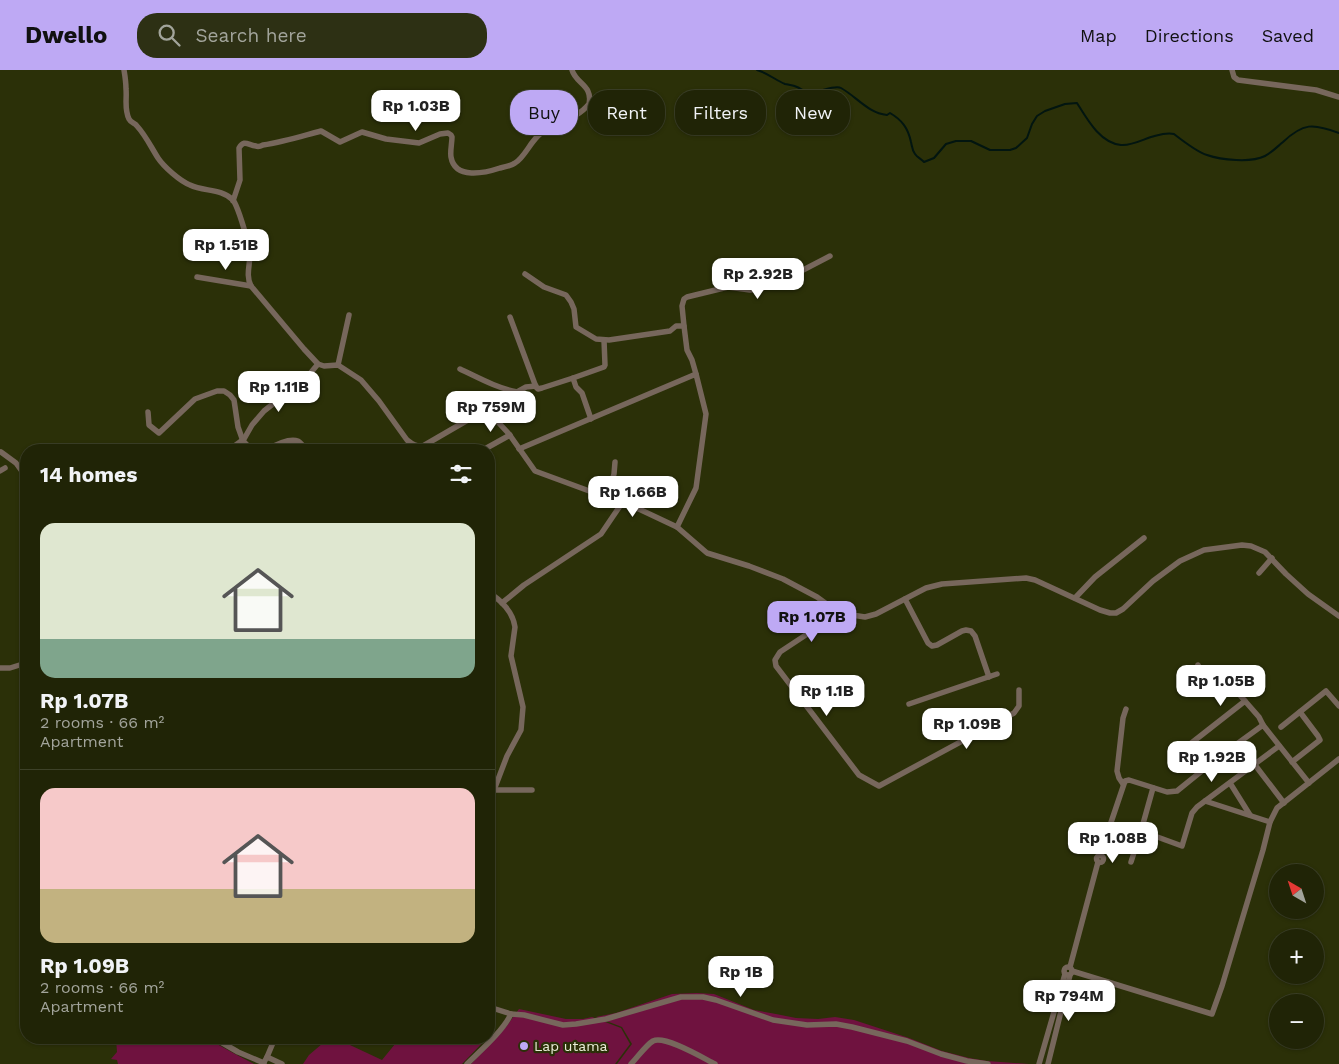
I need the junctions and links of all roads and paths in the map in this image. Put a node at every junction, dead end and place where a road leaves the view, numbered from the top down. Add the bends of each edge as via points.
1 (124, 70) edge
2 (572, 70) edge
3 (1232, 70) edge
4 (1339, 97) edge
5 (233, 200) junction
6 (830, 256) dead end
7 (524, 274) dead end
8 (197, 277) dead end
9 (251, 286) junction
10 (349, 315) dead end
11 (510, 317) dead end
12 (684, 326) junction
13 (604, 340) junction
14 (318, 364) junction
15 (338, 365) junction
16 (460, 369) dead end
17 (696, 374) junction
18 (573, 378) junction
19 (536, 386) junction
20 (148, 412) dead end
21 (590, 419) junction
22 (510, 435) junction
23 (243, 441) junction
24 (238, 444) edge
25 (246, 444) edge
26 (280, 444) edge
27 (301, 444) edge
28 (410, 444) edge
29 (426, 444) edge
30 (494, 444) edge
31 (519, 450) junction
32 (2, 452) dead end
33 (615, 462) dead end
34 (20, 469) edge
35 (607, 497) junction
36 (622, 503) junction
37 (677, 527) junction
38 (1144, 538) dead end
39 (1272, 558) junction
40 (1259, 573) dead end
41 (495, 598) edge
42 (1075, 598) junction
43 (905, 599) junction
44 (502, 604) junction
45 (839, 613) junction
46 (1339, 616) edge
47 (20, 665) edge
48 (1198, 665) dead end
49 (0, 668) edge
50 (997, 674) dead end
51 (990, 677) junction
52 (1019, 690) dead end
53 (1245, 701) junction
54 (909, 704) dead end
55 (1339, 706) edge
56 (1126, 709) dead end
57 (1300, 712) junction
58 (1263, 725) junction
59 (1281, 727) dead end
60 (1279, 746) junction
61 (1170, 759) dead end
62 (1339, 759) edge
63 (1292, 762) junction
64 (1254, 765) junction
65 (1230, 783) junction
66 (1123, 784) junction
67 (1309, 784) junction
68 (495, 787) edge
69 (1153, 788) junction
70 (495, 790) edge
71 (532, 790) dead end
72 (1205, 801) junction
73 (1284, 803) junction
74 (1250, 816) junction
75 (1270, 822) junction
76 (1141, 831) junction
77 (1130, 862) dead end
78 (1069, 972) junction
79 (495, 1009) edge
80 (511, 1014) junction
81 (495, 1035) edge
82 (224, 1044) edge
83 (272, 1044) edge
84 (487, 1044) edge
85 (265, 1061) edge
86 (282, 1064) edge
87 (467, 1064) edge
88 (631, 1064) edge
89 (715, 1064) edge
90 (988, 1064) edge
91 (1039, 1064) edge
92 (1048, 1064) edge

1 - 5 street via 129,119 159,158 188,184 219,192
2 - 5 street via 587,89 589,104 538,136 512,165 482,173 463,171 451,158 452,137 448,133 419,143 362,132 340,142 321,131 269,144 240,145 240,180
3 - 4 street via 1238,80 1316,90
5 - 9 street via 250,250 248,277
6 - 12 street via 780,282 759,289 728,287 684,299
7 - 13 street via 544,287 566,295 574,308 576,327
8 - 9 street
9 - 14 street
10 - 15 street
11 - 19 street
12 - 13 street via 670,331
12 - 17 street via 687,350
13 - 18 street via 604,367
14 - 15 street
14 - 23 street via 264,411
15 - 28 street via 361,380
16 - 19 street via 517,392
17 - 21 street
17 - 37 street via 706,414 696,488
18 - 19 street via 538,389
18 - 21 street via 582,393
20 - 23 street via 149,425 159,433 196,399 224,391 234,400
21 - 31 street
22 - 29 street via 494,420 479,416
22 - 30 street
22 - 31 street
23 - 24 street
23 - 25 street
26 - 27 street via 291,441
31 - 35 street via 534,471
32 - 34 street
33 - 35 street
35 - 36 street
36 - 37 street
36 - 44 street via 601,534 524,585
37 - 45 street via 707,553 783,579 817,596
38 - 42 street via 1095,577
39 - 40 street
39 - 42 street via 1251,546 1204,550 1159,576 1116,613
39 - 46 street via 1308,594
41 - 44 street
42 - 43 street via 1026,578 942,584
43 - 45 street via 865,617
43 - 51 street via 932,646 962,631 971,631
44 - 68 street via 515,626 511,656 523,707 521,730
45 - 52 street via 780,652 775,660 776,666 858,775 879,786 1014,713 1019,706
47 - 49 street
48 - 53 street via 1206,681 1210,684 1224,678
50 - 51 street
51 - 54 street
53 - 58 street
53 - 61 street
55 - 57 street via 1326,691
56 - 66 street via 1122,718 1117,772
57 - 59 street
57 - 63 street via 1320,740
58 - 60 street
58 - 69 street via 1177,792
60 - 63 street
60 - 64 street
62 - 67 street
63 - 67 street
64 - 65 street
64 - 73 street
65 - 72 street
65 - 74 street
66 - 69 street via 1129,780
66 - 78 street via 1100,855 1103,860 1098,862
67 - 73 street
69 - 76 street
70 - 71 street
72 - 74 street
72 - 76 street via 1192,813 1182,846
73 - 75 street
74 - 75 street
75 - 78 street via 1212,1014
76 - 77 street
78 - 91 street
78 - 92 street
79 - 80 street
80 - 81 street
80 - 90 street via 563,1025 576,1024 681,997 703,998 773,1020 852,1027 907,1040 941,1054
82 - 85 street
83 - 85 street
84 - 87 street
85 - 86 street
88 - 89 street via 652,1042 661,1040

